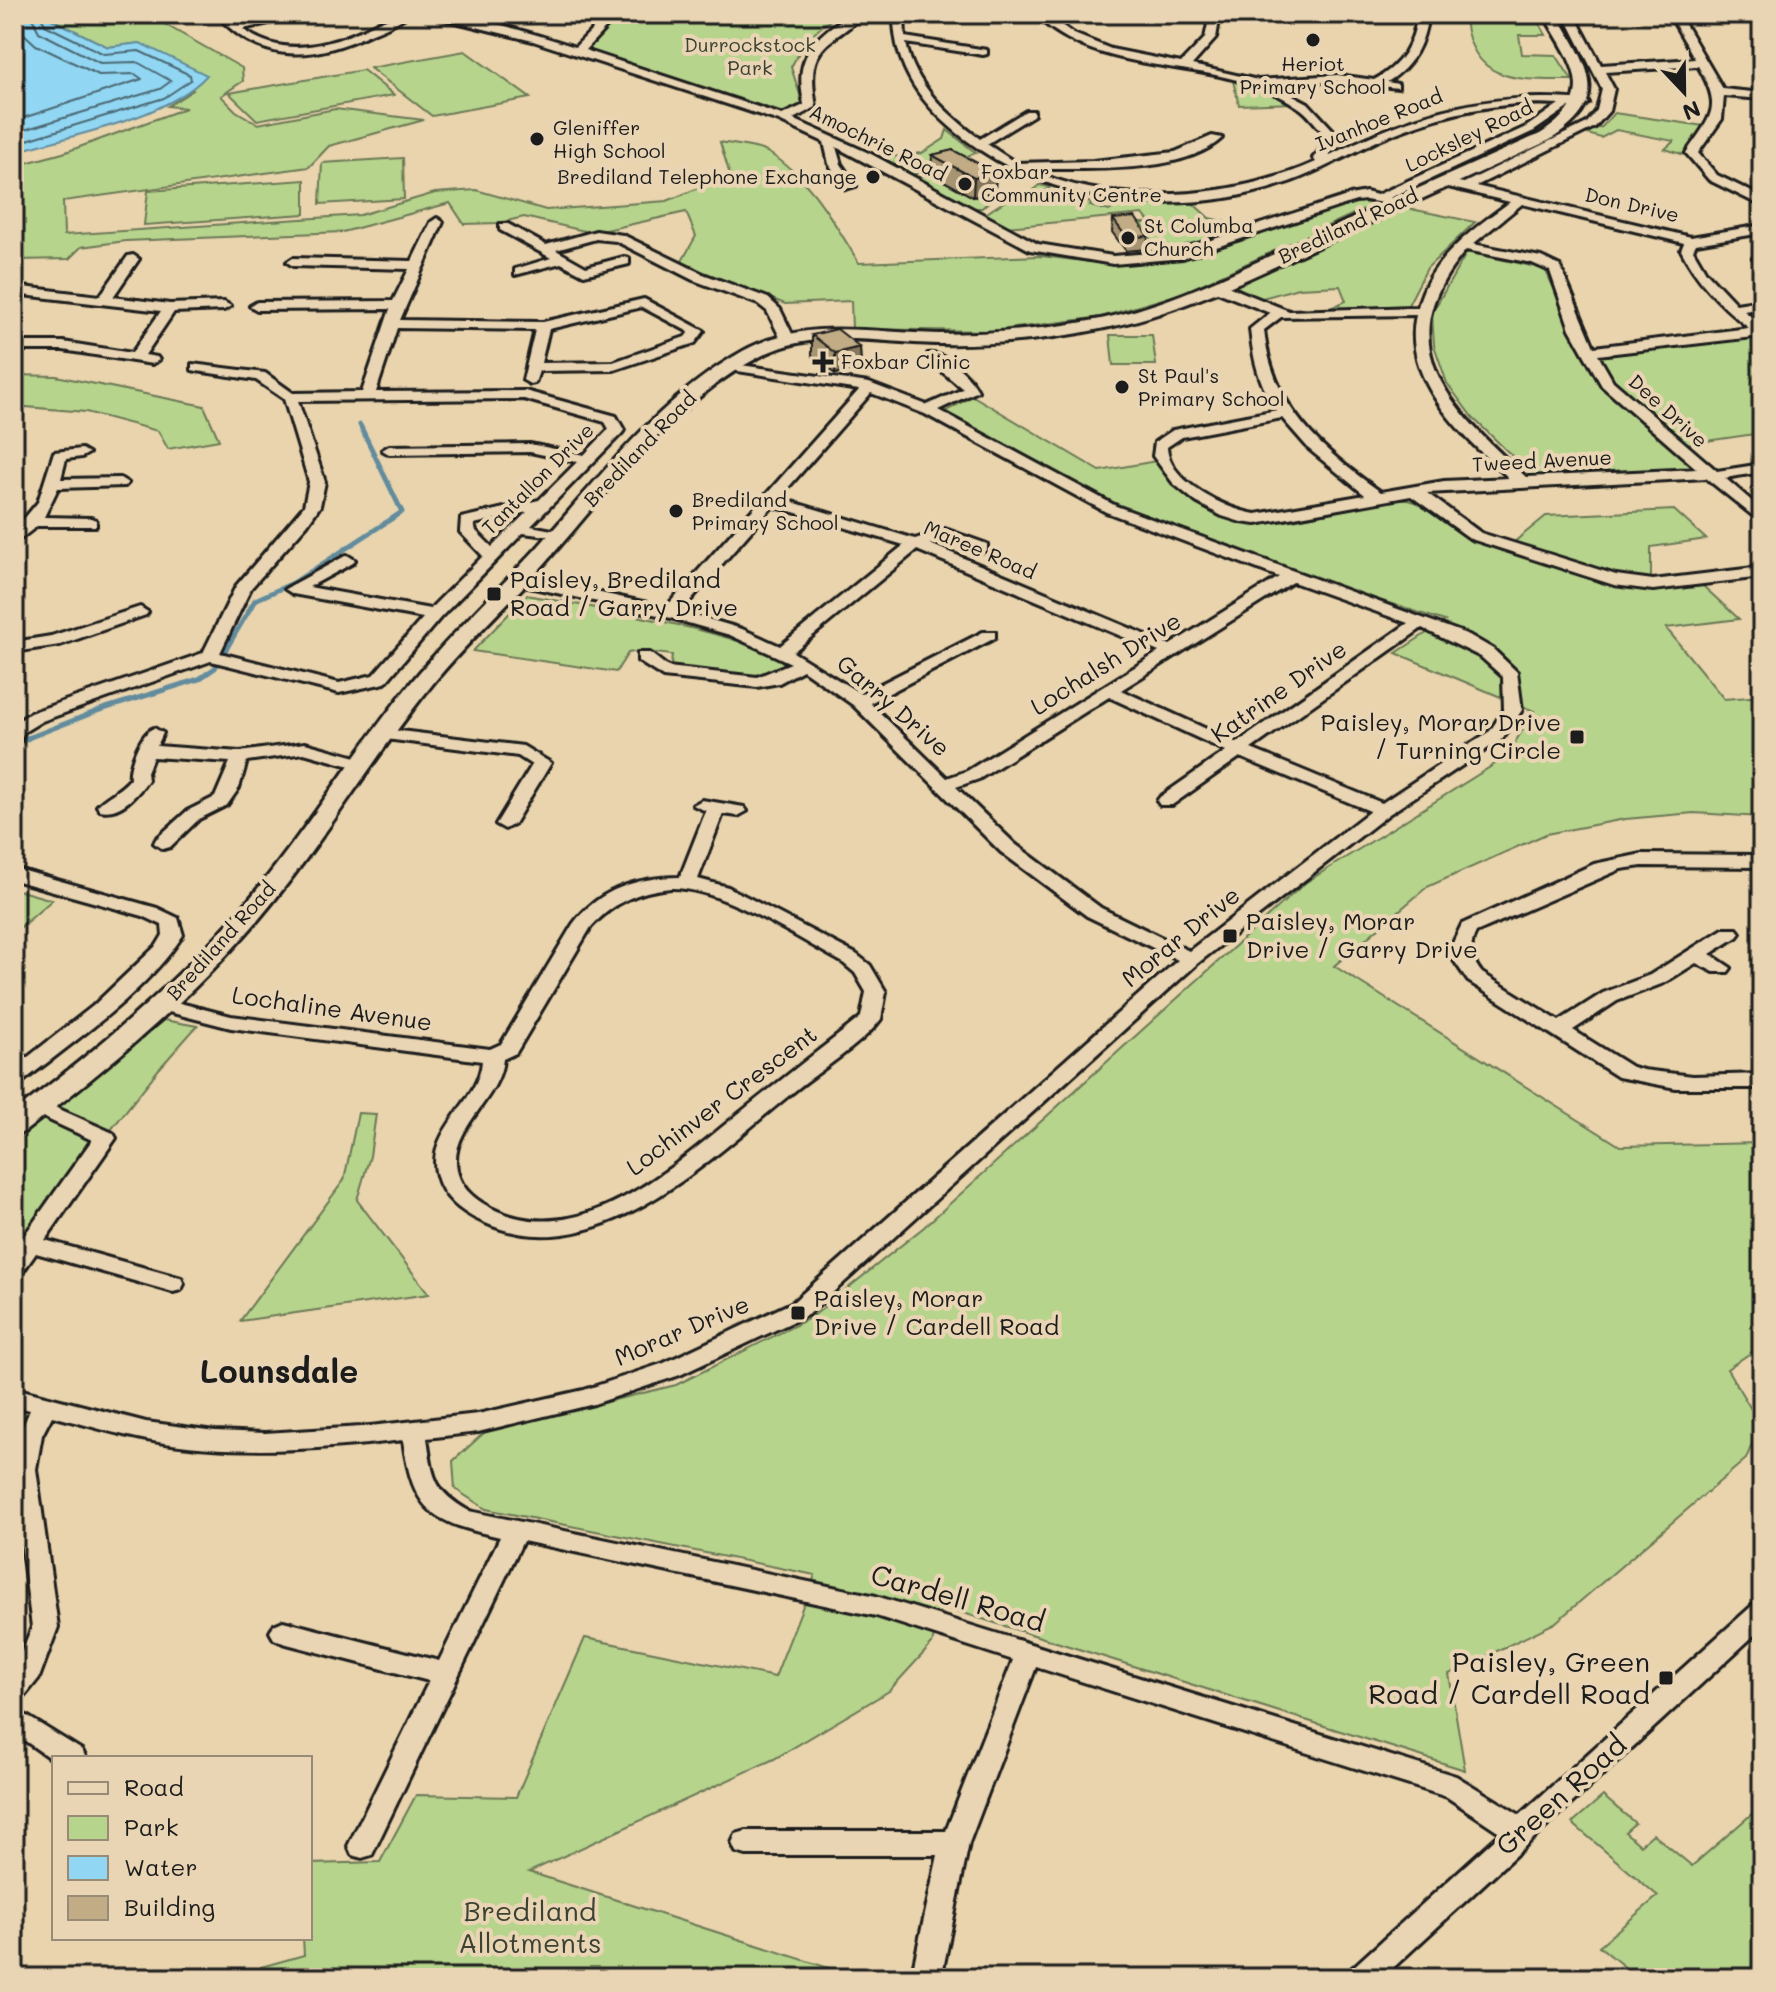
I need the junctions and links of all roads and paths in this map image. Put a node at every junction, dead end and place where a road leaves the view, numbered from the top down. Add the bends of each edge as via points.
1 (221, 14) edge
2 (304, 14) edge
3 (404, 14) edge
4 (428, 14) edge
5 (483, 14) edge
6 (608, 14) edge
7 (860, 14) edge
8 (899, 14) edge
9 (1039, 14) edge
10 (1215, 14) edge
11 (1423, 14) edge
12 (1550, 14) edge
13 (1569, 14) edge
14 (1675, 16) edge
15 (472, 22) junction
16 (236, 27) junction
17 (899, 39) junction
18 (577, 52) junction
19 (984, 52) dead end
20 (1702, 62) junction
21 (1181, 68) junction
22 (1596, 69) junction
23 (1254, 83) junction
24 (1376, 83) junction
25 (1394, 86) dead end
26 (1719, 92) junction
27 (1762, 96) edge
28 (1576, 102) junction
29 (1031, 113) dead end
30 (783, 119) junction
31 (1202, 132) dead end
32 (1330, 133) junction
33 (1371, 139) junction
34 (832, 140) junction
35 (979, 144) junction
36 (1322, 162) junction
37 (1014, 166) junction
38 (1444, 182) junction
39 (850, 186) dead end
40 (1463, 188) junction
41 (1380, 198) junction
42 (1519, 201) junction
43 (1762, 202) edge
44 (1399, 204) junction
45 (437, 222) dead end
46 (504, 227) dead end
47 (1762, 229) edge
48 (1691, 241) junction
49 (1463, 246) junction
50 (546, 249) junction
51 (1762, 257) edge
52 (133, 259) dead end
53 (561, 259) junction
54 (624, 261) dead end
55 (293, 262) dead end
56 (1762, 263) edge
57 (416, 265) junction
58 (520, 272) dead end
59 (1215, 286) junction
60 (14, 290) edge
61 (105, 299) junction
62 (1762, 304) edge
63 (398, 305) junction
64 (224, 306) dead end
65 (257, 306) dead end
66 (170, 308) junction
67 (1733, 309) junction
68 (1419, 311) junction
69 (1278, 313) junction
70 (392, 324) junction
71 (543, 326) junction
72 (1761, 331) edge
73 (788, 340) junction
74 (14, 346) edge
75 (1588, 352) junction
76 (136, 357) junction
77 (933, 357) dead end
78 (152, 360) dead end
79 (731, 366) junction
80 (197, 367) dead end
81 (534, 367) junction
82 (869, 387) junction
83 (525, 395) junction
84 (368, 396) junction
85 (290, 397) junction
86 (926, 410) junction
87 (1285, 413) junction
88 (389, 450) dead end
89 (82, 453) dead end
90 (588, 460) junction
91 (1762, 468) edge
92 (1710, 474) junction
93 (1521, 481) junction
94 (120, 483) dead end
95 (54, 484) junction
96 (1414, 491) junction
97 (1379, 498) junction
98 (769, 500) junction
99 (542, 504) junction
100 (1762, 518) edge
101 (34, 521) junction
102 (91, 523) dead end
103 (519, 528) junction
104 (558, 535) junction
105 (14, 539) edge
106 (915, 544) junction
107 (981, 547) dead end
108 (492, 556) junction
109 (347, 560) dead end
110 (1762, 572) edge
111 (1288, 578) junction
112 (517, 580) junction
113 (140, 612) dead end
114 (670, 613) junction
115 (434, 615) junction
116 (1420, 622) junction
117 (989, 635) dead end
118 (14, 647) edge
119 (1171, 651) junction
120 (783, 652) junction
121 (213, 657) junction
122 (644, 657) dead end
123 (804, 663) junction
124 (1110, 691) junction
125 (859, 701) junction
126 (384, 734) junction
127 (14, 737) edge
128 (1238, 750) junction
129 (240, 757) junction
130 (361, 764) junction
131 (946, 784) junction
132 (221, 801) junction
133 (1166, 801) dead end
134 (106, 806) dead end
135 (238, 810) dead end
136 (1383, 810) junction
137 (738, 811) dead end
138 (505, 824) dead end
139 (163, 843) dead end
140 (1762, 861) edge
141 (14, 874) edge
142 (687, 882) junction
143 (1730, 933) dead end
144 (1696, 955) junction
145 (1191, 959) junction
146 (1721, 968) dead end
147 (164, 1005) junction
148 (1557, 1031) junction
149 (493, 1056) junction
150 (14, 1078) edge
151 (1762, 1081) edge
152 (39, 1107) junction
153 (14, 1126) edge
154 (31, 1244) junction
155 (14, 1267) edge
156 (173, 1284) dead end
157 (14, 1397) edge
158 (58, 1409) junction
159 (414, 1429) junction
160 (22, 1522) edge
161 (516, 1530) junction
162 (1762, 1612) edge
163 (283, 1632) dead end
164 (1029, 1652) junction
165 (445, 1674) junction
166 (14, 1690) edge
167 (14, 1719) edge
168 (69, 1756) edge
169 (1521, 1831) junction
170 (746, 1843) dead end
171 (955, 1843) junction
172 (362, 1846) dead end
173 (932, 1978) edge
174 (1361, 1978) edge

1 - 16 street
2 - 16 street
3 - 16 street via 353,40 294,52 266,48
4 - 15 street, Amochrie Road
5 - 15 street
6 - 18 street
7 - 30 street via 822,36 803,79 810,107
8 - 17 street, Ivanhoe Road
9 - 21 street via 1067,33 1109,50
10 - 21 street via 1216,26 1203,50
11 - 24 street via 1414,55
12 - 28 street via 1587,85
13 - 22 street
14 - 20 street
15 - 18 street, Amochrie Road
17 - 19 street
17 - 35 street, Ivanhoe Road via 910,73 927,99
18 - 30 street, Amochrie Road
20 - 22 street
20 - 26 street
21 - 23 street
22 - 40 street via 1608,89 1607,101 1591,125
23 - 24 street via 1338,78
23 - 32 street via 1308,106
24 - 25 street
26 - 27 street
26 - 43 street via 1713,126 1692,153 1709,176
28 - 33 street, Ivanhoe Road via 1488,101 1425,116
28 - 38 street, Brediland Road via 1558,130
28 - 41 street, Locksley Road via 1530,129
29 - 35 street
30 - 34 street, Amochrie Road
31 - 37 street via 1222,139 1197,151 1157,159
32 - 33 street
32 - 36 street
33 - 36 street, Ivanhoe Road
34 - 39 street via 835,164
34 - 41 street, Amochrie Road via 1017,240 1086,258 1178,255 1354,198
35 - 37 street, Ivanhoe Road
36 - 37 street, Ivanhoe Road via 1261,186 1188,195 1075,187
38 - 40 street, Don Drive
38 - 44 street, Brediland Road
40 - 42 street, Don Drive
41 - 44 street, Amochrie Road
42 - 48 street, Don Drive
42 - 49 street
44 - 59 street, Brediland Road
45 - 57 street
46 - 50 street
47 - 48 street
48 - 67 street, Don Drive via 1687,250 1692,261
49 - 68 street via 1443,264
49 - 75 street, Dee Drive via 1536,260 1555,269
50 - 53 street
50 - 73 street via 596,235 619,238 677,268 763,301 773,309
51 - 56 street
52 - 61 street
53 - 54 street via 584,271
53 - 58 street
55 - 57 street
57 - 63 street
59 - 69 street
59 - 73 street, Brediland Road via 1141,315 1032,335 938,339 833,334
60 - 61 street
61 - 66 street
62 - 67 street
63 - 65 street
63 - 70 street
64 - 66 street
66 - 76 street
67 - 72 street, Don Drive
68 - 69 street
68 - 93 street via 1423,354 1442,394 1460,423
69 - 87 street via 1262,322 1257,335 1265,378
70 - 71 street
70 - 84 street
71 - 81 street
71 - 81 street via 644,303 698,334 614,366
72 - 75 street
73 - 79 street, Brediland Road
74 - 76 street via 63,346
75 - 92 street, Dee Drive via 1622,399
76 - 78 street
77 - 86 street via 967,382 971,391
79 - 82 street, Morar Drive
79 - 104 street, Brediland Road via 684,401
80 - 85 street via 260,376
81 - 83 street
82 - 86 street, Morar Drive
82 - 98 street
83 - 84 street, Tantallon Drive
83 - 90 street, Tantallon Drive via 611,419 617,430
84 - 85 street, Tantallon Drive
85 - 121 street via 316,472 312,506 234,600
86 - 111 street, Morar Drive via 1109,508
87 - 97 street via 1333,463
87 - 97 street, Tweed Avenue via 1178,433 1160,445 1160,456 1208,506 1234,516 1284,516
88 - 90 street via 530,448
89 - 95 street via 59,455
90 - 99 street, Tantallon Drive
91 - 92 street, Tweed Avenue
92 - 93 street, Tweed Avenue
92 - 100 street, Dee Drive
93 - 96 street, Tweed Avenue
94 - 95 street
95 - 101 street
96 - 97 street, Tweed Avenue
96 - 110 street via 1476,536 1614,580 1653,585
98 - 106 street, Maree Road
98 - 114 street
99 - 103 street, Tantallon Drive
99 - 108 street via 466,521 465,528
101 - 102 street
101 - 105 street
103 - 104 street
103 - 108 street, Tantallon Drive
104 - 112 street, Brediland Road
106 - 107 street via 945,534
106 - 119 street, Maree Road
106 - 120 street
108 - 115 street, Tantallon Drive
109 - 115 street via 293,589
111 - 116 street, Morar Drive
111 - 119 street, Lochalsh Drive
112 - 114 street, Garry Drive
112 - 126 street, Brediland Road via 428,676
113 - 118 street via 54,641
114 - 120 street, Garry Drive
115 - 121 street, Tantallon Drive via 379,679 368,684 339,688
116 - 128 street, Katrine Drive
116 - 136 street, Morar Drive via 1487,653 1511,676 1513,710 1496,735
117 - 125 street
119 - 124 street, Lochalsh Drive
120 - 123 street, Garry Drive
121 - 127 street via 36,717
122 - 123 street via 663,672 757,682
123 - 125 street, Garry Drive
124 - 128 street
124 - 131 street, Lochalsh Drive via 973,775
125 - 131 street, Garry Drive
126 - 130 street, Brediland Road
126 - 138 street via 523,751 540,759
128 - 133 street, Katrine Drive
128 - 136 street
129 - 130 street via 305,748
129 - 132 street
129 - 134 street via 152,742 139,780 123,798
130 - 147 street, Brediland Road via 225,943
131 - 145 street, Garry Drive via 1008,848 1094,912
132 - 135 street
132 - 139 street via 193,815
136 - 145 street, Morar Drive
137 - 142 street via 709,806
140 - 148 street via 1642,860 1601,868 1469,928 1459,951 1475,977
141 - 150 street via 150,912 173,928 164,949 67,1038
142 - 149 street, Lochinver Crescent via 629,888 597,906 509,1048
142 - 149 street, Lochinver Crescent via 721,891 849,958 863,969 876,992 871,1019 673,1176 625,1206 586,1221 503,1222 466,1206 447,1175 452,1139 482,1093
143 - 144 street
144 - 146 street
144 - 148 street via 1657,979 1610,997
145 - 159 street, Morar Drive via 801,1308 672,1369 586,1398 478,1423
147 - 149 street, Lochaline Avenue via 231,1022
147 - 152 street, Brediland Road
148 - 151 street via 1625,1072 1650,1080
152 - 153 street, Brediland Road
152 - 154 street via 105,1138
154 - 155 street
154 - 156 street
157 - 158 street, Morar Drive
158 - 159 street, Morar Drive via 146,1431 215,1440 265,1442
158 - 160 street via 36,1418 25,1444
159 - 161 street, Cardell Road via 424,1491 440,1507 463,1519
160 - 166 street via 45,1627 30,1670
161 - 164 street, Cardell Road via 876,1606
161 - 165 street
162 - 169 street, Green Road
163 - 165 street
164 - 169 street, Cardell Road via 1456,1788
164 - 171 street
165 - 172 street
167 - 168 street
169 - 174 street, Green Road
170 - 171 street
171 - 173 street via 928,1969

